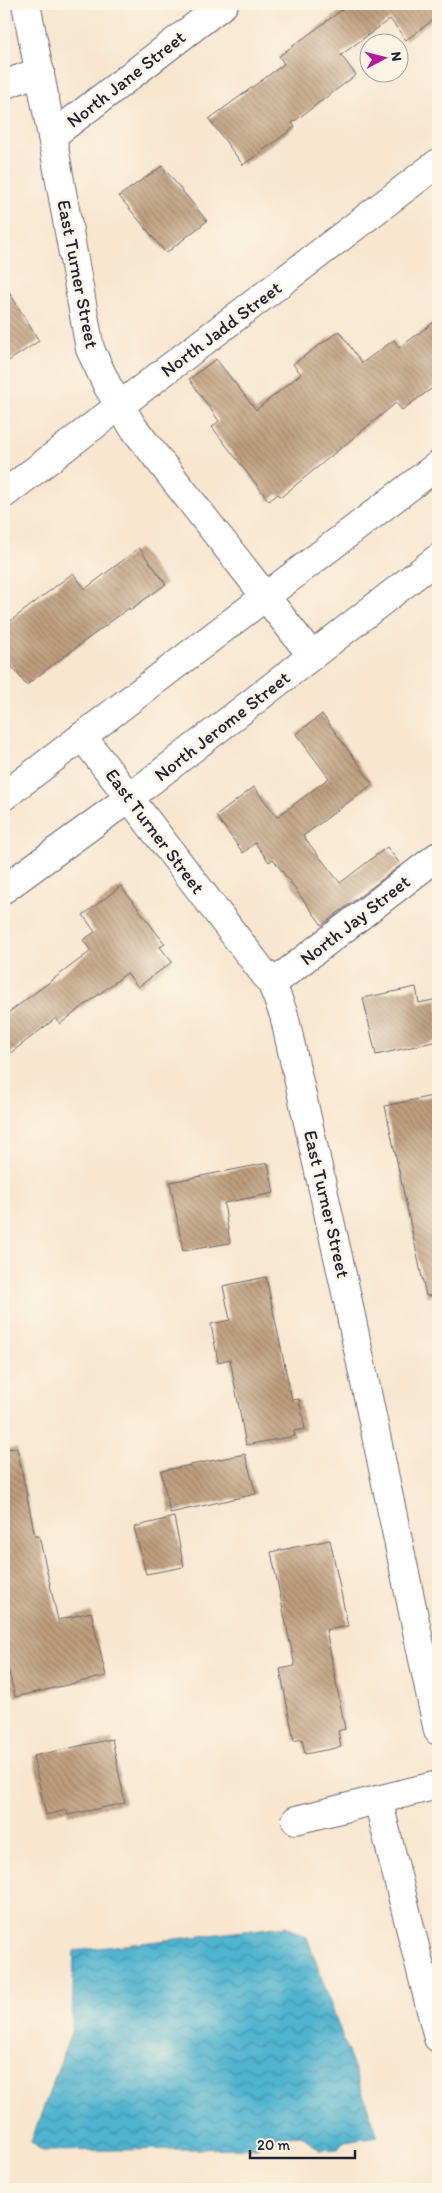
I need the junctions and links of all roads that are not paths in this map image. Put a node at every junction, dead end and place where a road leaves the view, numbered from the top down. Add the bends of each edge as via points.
1 (26, 4) edge
2 (224, 4) edge
3 (40, 71) junction
4 (4, 85) edge
5 (52, 136) junction
6 (438, 163) edge
7 (120, 406) junction
8 (438, 465) edge
9 (4, 494) edge
10 (438, 558) edge
11 (265, 597) junction
12 (312, 656) junction
13 (82, 736) junction
14 (4, 796) edge
15 (129, 798) junction
16 (438, 856) edge
17 (4, 889) edge
18 (272, 984) junction
19 (438, 1731) edge
20 (438, 1785) edge
21 (378, 1800) junction
22 (296, 1820) dead end
23 (438, 2038) edge

1 - 3 street, East Turner Street
2 - 5 street, North Jane Street
3 - 4 street
3 - 5 street, East Turner Street
5 - 7 street, East Turner Street via 90,349
6 - 7 street, North Jadd Street
7 - 9 street, North Jadd Street
7 - 11 street, East Turner Street
8 - 11 street
10 - 12 street, North Jerome Street
11 - 12 street, East Turner Street
11 - 13 street
12 - 15 street, North Jerome Street
13 - 14 street
13 - 15 street, East Turner Street
15 - 17 street, North Jerome Street
15 - 18 street, East Turner Street
16 - 18 street, North Jay Street
18 - 19 street, East Turner Street via 284,1015 343,1278
20 - 21 street
21 - 22 street
21 - 23 street

